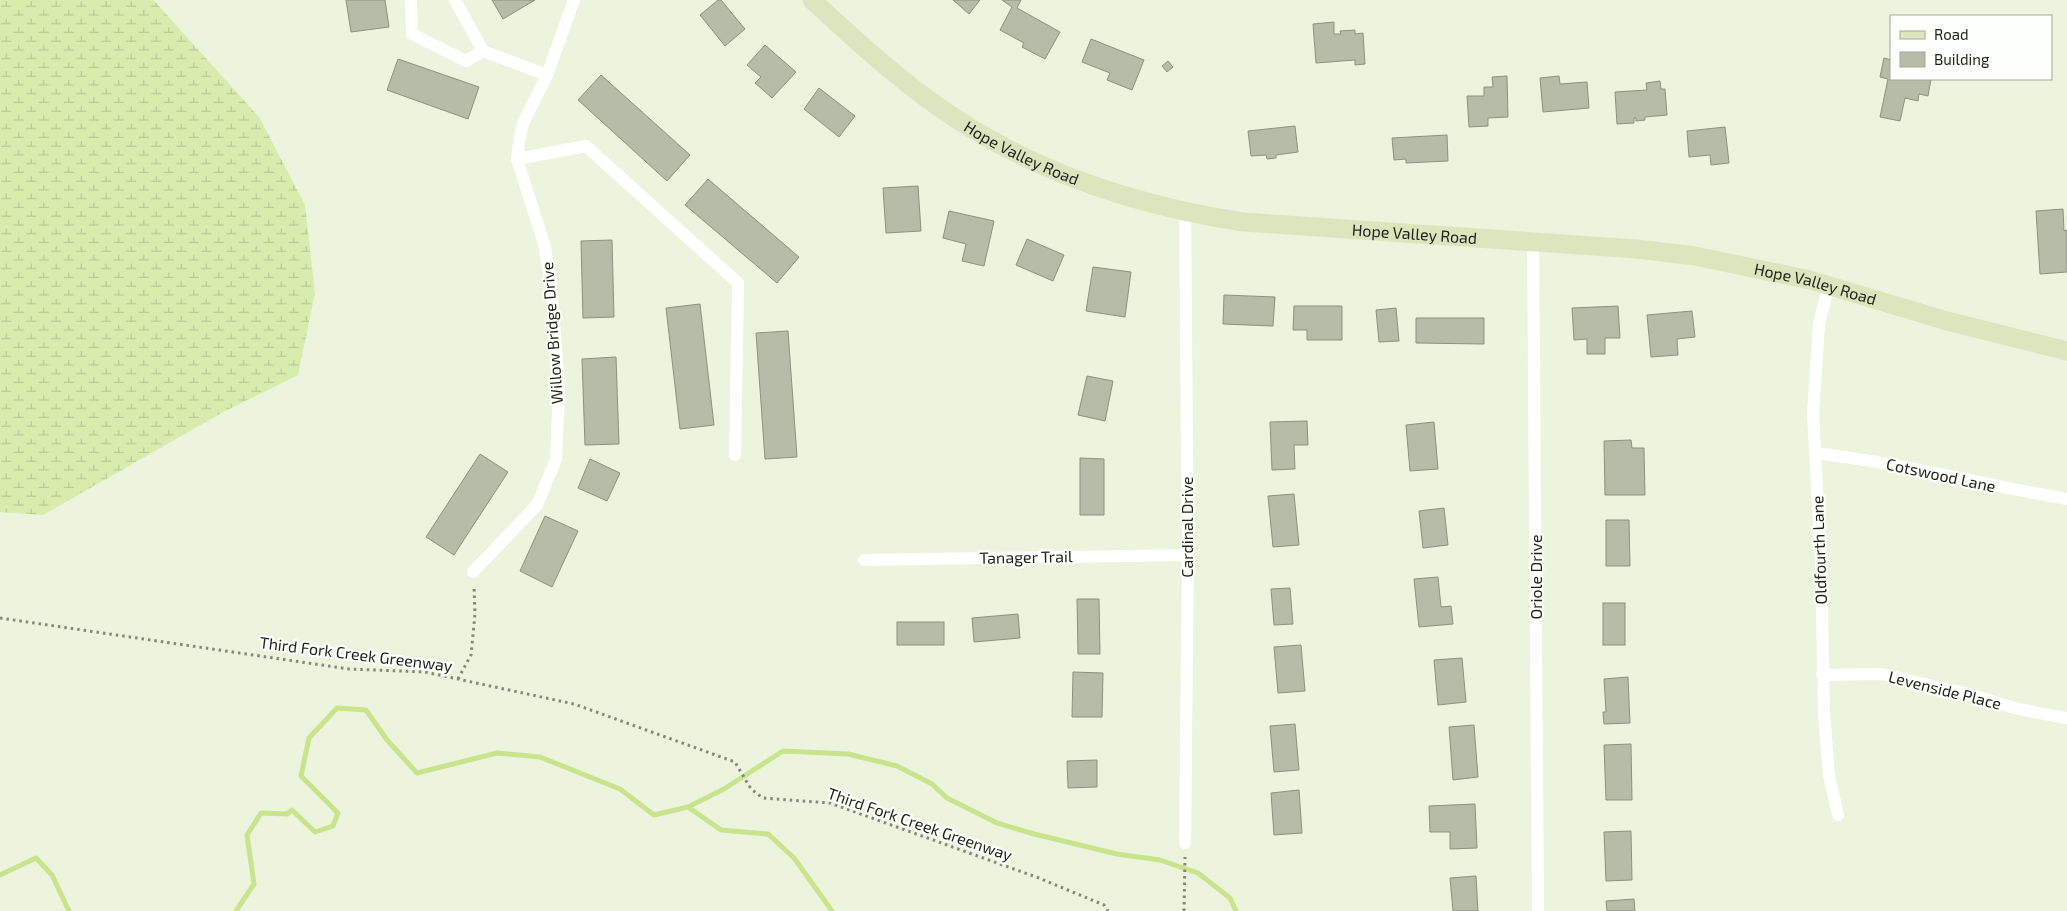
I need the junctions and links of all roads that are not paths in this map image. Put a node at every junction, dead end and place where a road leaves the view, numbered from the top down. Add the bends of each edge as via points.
1 (411, 0) edge
2 (455, 0) edge
3 (574, 0) edge
4 (812, 0) edge
5 (483, 51) junction
6 (547, 75) junction
7 (517, 159) junction
8 (1185, 212) junction
9 (1533, 242) junction
10 (1829, 285) junction
11 (2067, 351) edge
12 (1815, 453) junction
13 (735, 455) dead end
14 (2067, 499) edge
15 (1188, 555) junction
16 (864, 560) dead end
17 (473, 572) road end
18 (1822, 675) junction
19 (2067, 718) edge
20 (1838, 815) dead end
21 (1185, 842) dead end
22 (1538, 911) edge

1 - 5 street via 412,34 466,61
2 - 5 street
3 - 6 street, Willow Bridge Drive
4 - 8 main road, Hope Valley Road via 902,80 935,105 999,144 1070,177 1119,195
5 - 6 street
6 - 7 street, Willow Bridge Drive via 524,120
7 - 13 street via 586,146 738,283
7 - 17 street, Willow Bridge Drive via 545,247 552,294 559,388 556,459 537,505
8 - 9 main road, Hope Valley Road via 1276,226
8 - 15 street, Cardinal Drive
9 - 10 main road, Hope Valley Road via 1695,256
9 - 22 street, Oriole Drive
10 - 11 main road, Hope Valley Road via 1947,321
10 - 12 street, Oldfourth Lane via 1819,324 1814,374
12 - 14 street, Cotswood Lane via 1866,459
12 - 18 street, Oldfourth Lane via 1821,561
15 - 16 street, Tanager Trail
15 - 21 street, Cardinal Drive
18 - 19 street, Levenside Place via 1882,674 2018,709
18 - 20 street, Oldfourth Lane via 1829,775

